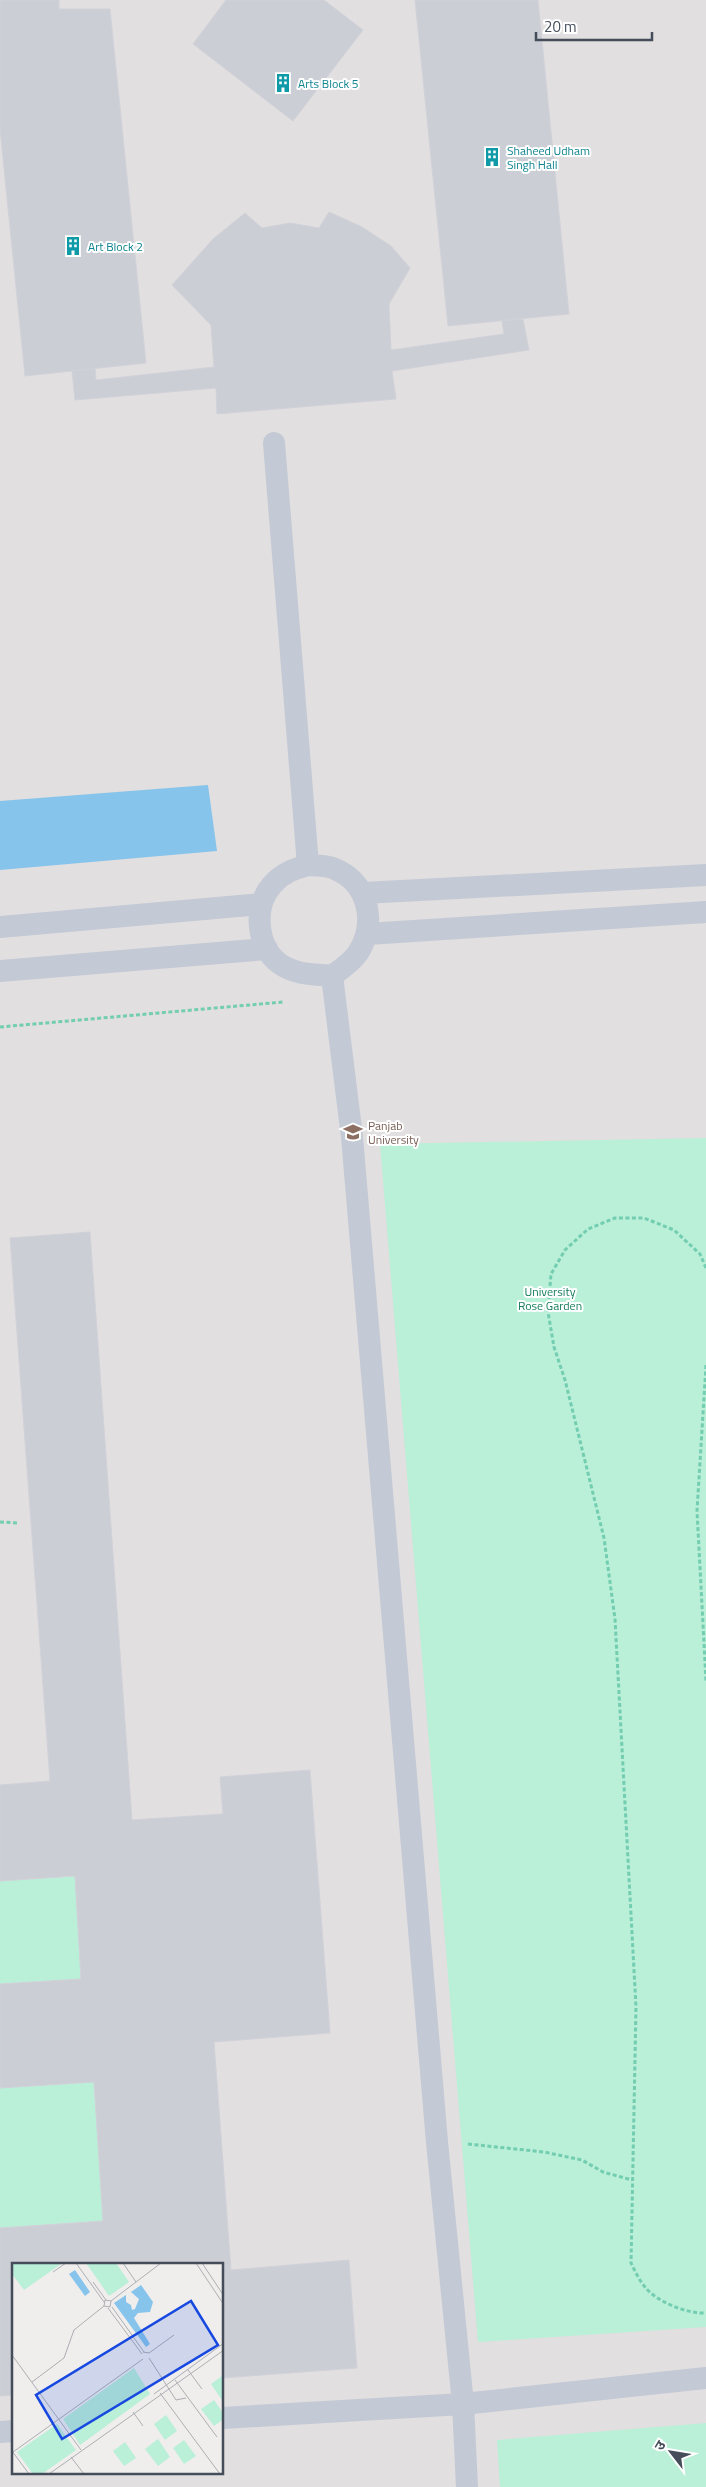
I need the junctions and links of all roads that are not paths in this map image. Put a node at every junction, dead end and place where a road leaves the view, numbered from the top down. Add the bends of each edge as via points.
1 (274, 443) dead end
2 (308, 865) junction
3 (706, 875) edge
4 (363, 893) junction
5 (261, 904) junction
6 (706, 912) edge
7 (0, 927) edge
8 (367, 934) junction
9 (266, 949) junction
10 (0, 971) edge
11 (332, 976) junction
12 (706, 2378) edge
13 (463, 2404) junction
14 (224, 2418) edge
15 (468, 2487) edge

1 - 2 lane
2 - 4 lane via 333,868 349,876
2 - 5 lane via 288,871 271,885
3 - 4 lane
4 - 8 lane via 369,914
5 - 7 lane
5 - 9 lane via 259,926
6 - 8 lane
8 - 11 lane via 357,955
9 - 10 lane
9 - 11 lane via 279,963 298,973
11 - 13 lane via 352,1137 437,2142
12 - 13 lane
13 - 14 lane
13 - 15 lane

